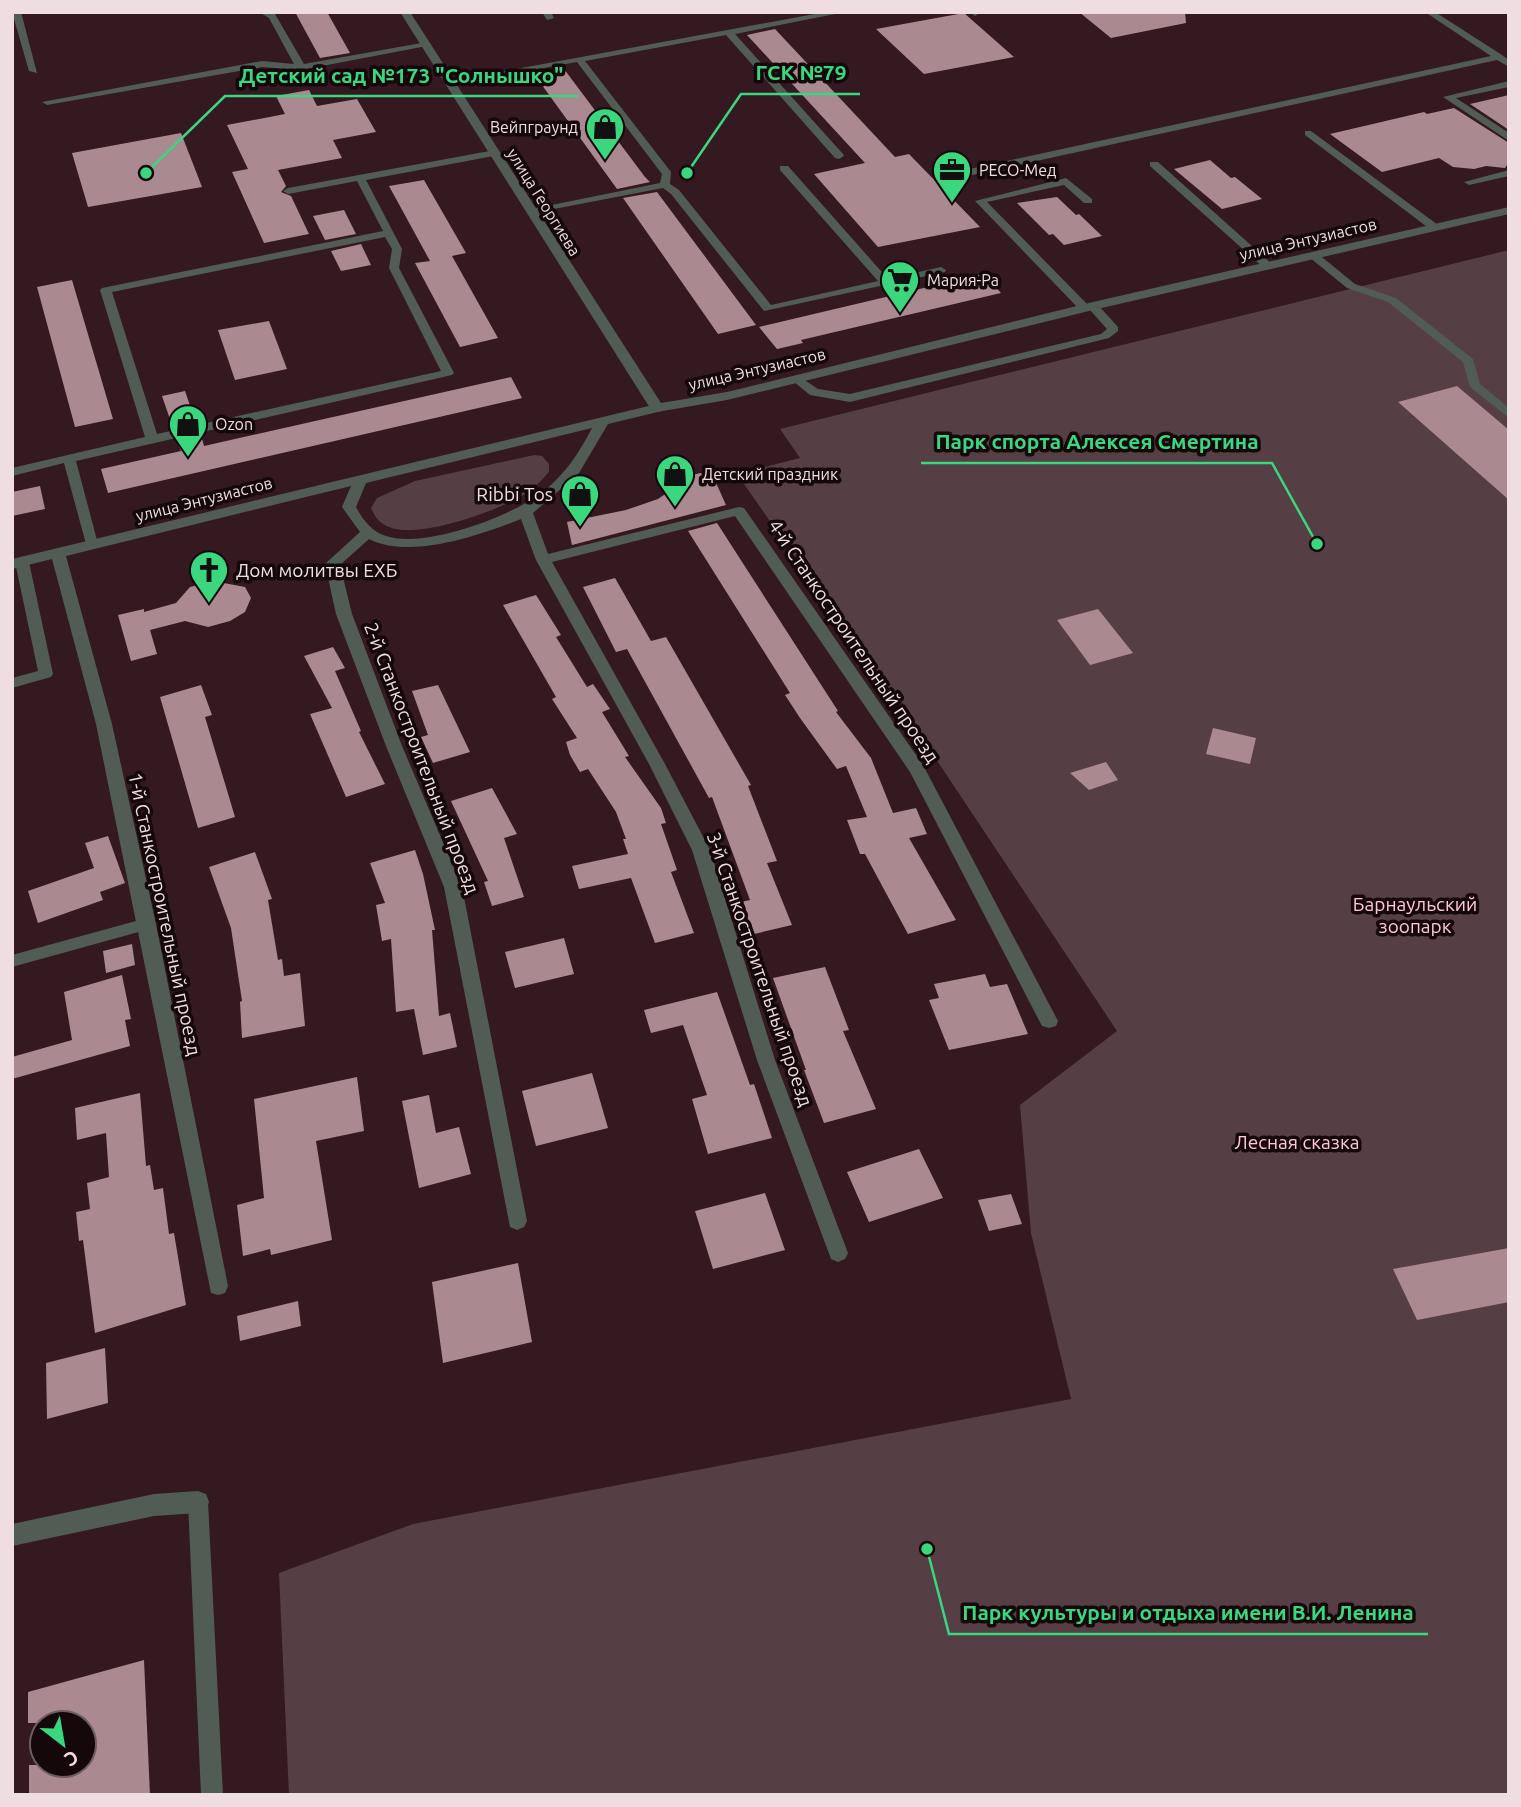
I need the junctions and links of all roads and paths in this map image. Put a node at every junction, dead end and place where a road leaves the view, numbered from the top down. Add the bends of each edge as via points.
1 (16, 12) edge
2 (262, 12) edge
3 (405, 12) edge
4 (841, 12) edge
5 (1429, 12) edge
6 (727, 32) junction
7 (427, 45) junction
8 (1499, 57) junction
9 (579, 59) junction
10 (1509, 64) edge
11 (301, 67) junction
12 (34, 71) dead end
13 (451, 82) junction
14 (1509, 84) edge
15 (47, 102) dead end
16 (1308, 133) dead end
17 (1509, 138) edge
18 (495, 153) junction
19 (839, 156) dead end
20 (939, 160) dead end
21 (1154, 164) dead end
22 (784, 168) dead end
23 (1509, 173) edge
24 (361, 179) junction
25 (1469, 182) dead end
26 (665, 185) junction
27 (288, 191) dead end
28 (1088, 201) dead end
29 (1509, 210) edge
30 (532, 212) junction
31 (1434, 227) junction
32 (389, 233) junction
33 (1313, 256) junction
34 (1268, 266) junction
35 (941, 270) dead end
36 (885, 282) junction
37 (1089, 307) junction
38 (797, 379) junction
39 (657, 408) junction
40 (1509, 414) edge
41 (602, 422) junction
42 (152, 439) junction
43 (69, 459) junction
44 (12, 472) edge
45 (361, 480) junction
46 (525, 511) junction
47 (369, 532) junction
48 (92, 544) junction
49 (58, 553) junction
50 (543, 560) junction
51 (17, 563) edge
52 (12, 683) edge
53 (147, 924) junction
54 (12, 961) edge
55 (1049, 1021) dead end
56 (517, 1221) dead end
57 (838, 1253) dead end
58 (218, 1286) dead end
59 (198, 1502) joint
60 (12, 1535) edge
61 (212, 1795) edge

1 - 12 lane
2 - 11 lane via 272,16
3 - 7 street, улица Георгиева
4 - 6 lane
5 - 8 lane
6 - 9 lane
6 - 19 lane
7 - 11 lane
7 - 13 street, улица Георгиева
8 - 10 lane
8 - 20 lane via 954,176
9 - 13 lane
9 - 26 lane via 667,174
11 - 15 lane via 262,64
13 - 18 street, улица Георгиева
14 - 17 lane via 1448,97
16 - 31 lane
18 - 24 lane
18 - 30 street, улица Георгиева
21 - 34 lane
22 - 36 lane
23 - 25 lane
24 - 27 lane
24 - 32 lane
26 - 30 lane
26 - 36 lane via 768,309
28 - 37 lane via 1066,181 980,201
29 - 31 street, улица Энтузиастов
30 - 39 street, улица Георгиева
31 - 33 street, улица Энтузиастов
32 - 42 lane via 106,290
32 - 42 lane via 397,249 394,268 448,373
33 - 34 street, улица Энтузиастов
33 - 40 lane via 1351,286 1392,300 1469,361 1474,385
34 - 37 street, улица Энтузиастов
35 - 36 lane
37 - 38 street, улица Энтузиастов
37 - 38 lane via 1114,329 1105,336 850,398 814,392
38 - 39 street, улица Энтузиастов
39 - 41 street, улица Энтузиастов
41 - 45 street, улица Энтузиастов
41 - 46 street via 569,476
42 - 43 lane
43 - 44 lane
43 - 48 lane
45 - 47 street via 349,507 358,526
45 - 48 street, улица Энтузиастов
46 - 47 street via 423,542 384,541
46 - 50 street
47 - 56 street, 2-й Станкостроительный проезд via 332,564 344,614 453,887
48 - 49 street, улица Энтузиастов
49 - 51 street, улица Энтузиастов
49 - 53 street, 1-й Станкостроительный проезд via 104,724
50 - 55 street, 4-й Станкостроительный проезд via 739,511 917,769
50 - 57 street, 3-й Станкостроительный проезд via 701,850 766,1060
51 - 52 lane via 46,674
53 - 54 lane
53 - 58 street, 1-й Станкостроительный проезд
59 - 60 street via 155,1505
59 - 61 lane

